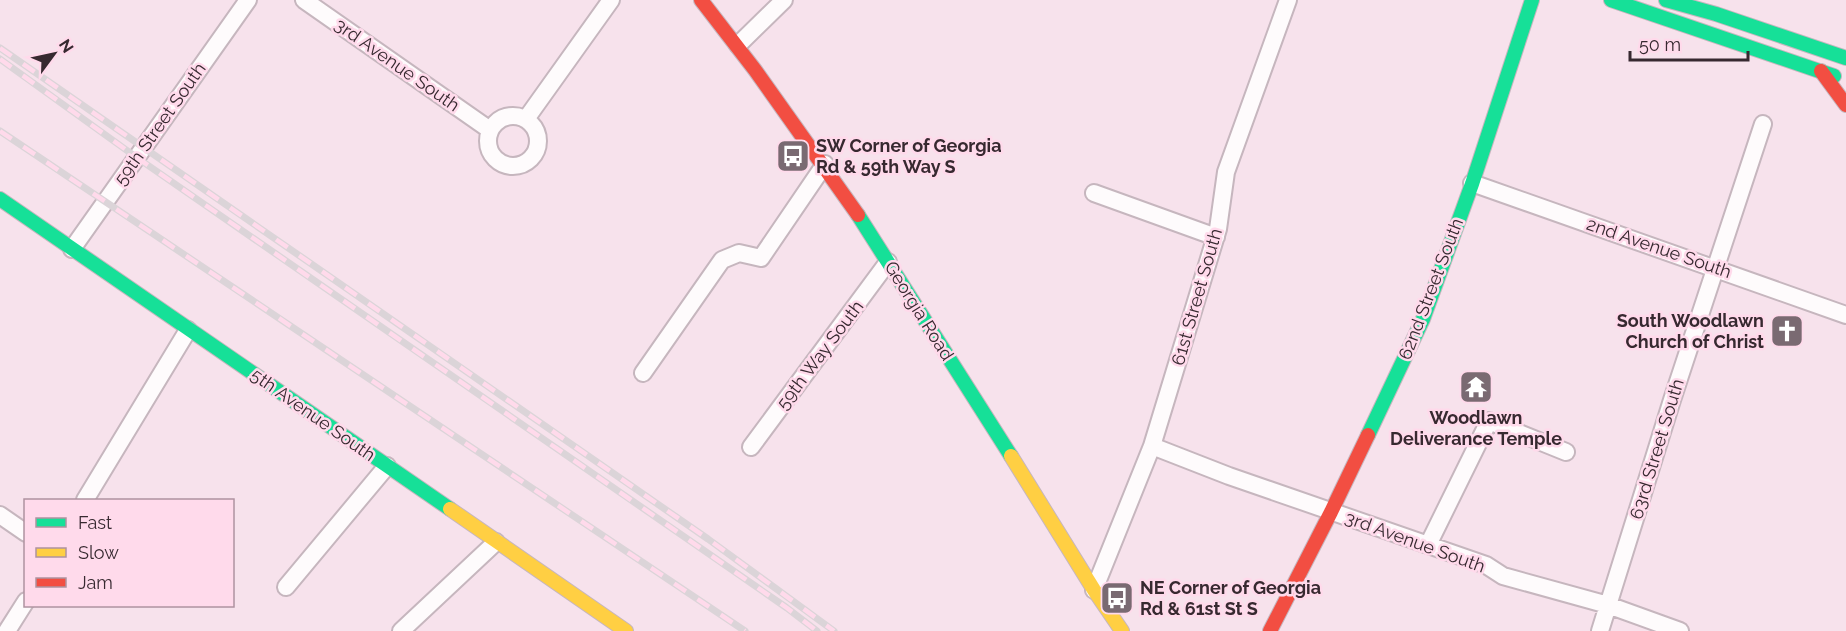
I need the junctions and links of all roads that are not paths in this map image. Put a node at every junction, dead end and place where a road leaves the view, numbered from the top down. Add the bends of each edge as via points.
1 (248, 0) edge
2 (304, 0) edge
3 (610, 0) edge
4 (701, 0) edge
5 (784, 0) edge
6 (1288, 0) edge
7 (1532, 0) edge
8 (1611, 0) edge
9 (1666, 0) edge
10 (738, 45) junction
11 (1846, 58) edge
12 (1821, 71) junction
13 (1846, 80) edge
14 (1846, 105) edge
15 (526, 119) junction
16 (1763, 124) dead end
17 (490, 129) junction
18 (825, 164) junction
19 (1472, 183) junction
20 (1094, 193) dead end
21 (0, 199) edge
22 (1216, 237) junction
23 (72, 249) junction
24 (888, 262) junction
25 (1715, 267) junction
26 (1846, 315) edge
27 (188, 330) junction
28 (643, 373) dead end
29 (1152, 446) junction
30 (751, 447) dead end
31 (1566, 452) dead end
32 (387, 466) junction
33 (87, 499) edge
34 (1331, 512) junction
35 (0, 515) edge
36 (24, 531) edge
37 (496, 542) junction
38 (1428, 545) junction
39 (286, 587) dead end
40 (1094, 590) junction
41 (24, 604) edge
42 (1608, 605) junction
43 (620, 630) edge
44 (7, 631) edge
45 (400, 631) edge
46 (1122, 631) edge
47 (1270, 631) edge
48 (1600, 631) edge
49 (1680, 631) edge

1 - 23 street, 59th Street South
2 - 17 street, 3rd Avenue South
3 - 15 street
4 - 10 main road, Georgia Road
5 - 10 street
6 - 22 street, 61st Street South via 1226,172
7 - 19 main road, 62nd Street South
8 - 12 main road
9 - 11 main road
10 - 18 main road, Georgia Road
12 - 13 main road
12 - 14 main road
15 - 17 street via 502,118
15 - 17 street via 537,132 538,149 520,166 496,160 488,146
16 - 25 street, 63rd Street South
18 - 24 main road, Georgia Road
18 - 28 street via 761,258 740,253 722,260
19 - 25 street, 2nd Avenue South
19 - 34 main road, 62nd Street South via 1423,319
20 - 22 street
21 - 23 main road, 5th Avenue South
22 - 29 street, 61st Street South
23 - 27 main road, 5th Avenue South
24 - 30 street, 59th Way South
24 - 40 main road, Georgia Road
25 - 26 street, 2nd Avenue South
25 - 42 street, 63rd Street South
27 - 32 main road, 5th Avenue South
27 - 33 street
29 - 34 street, 3rd Avenue South
29 - 40 street, 61st Street South
31 - 38 street via 1489,421
32 - 37 main road, 5th Avenue South
32 - 39 street
34 - 38 street, 3rd Avenue South
34 - 47 main road, 62nd Street South
35 - 36 street
37 - 43 main road, 5th Avenue South
37 - 45 street
38 - 42 street, 3rd Avenue South via 1486,565 1503,576
40 - 46 main road, Georgia Road
41 - 44 street
42 - 48 street, 63rd Street South
42 - 49 street, 3rd Avenue South

